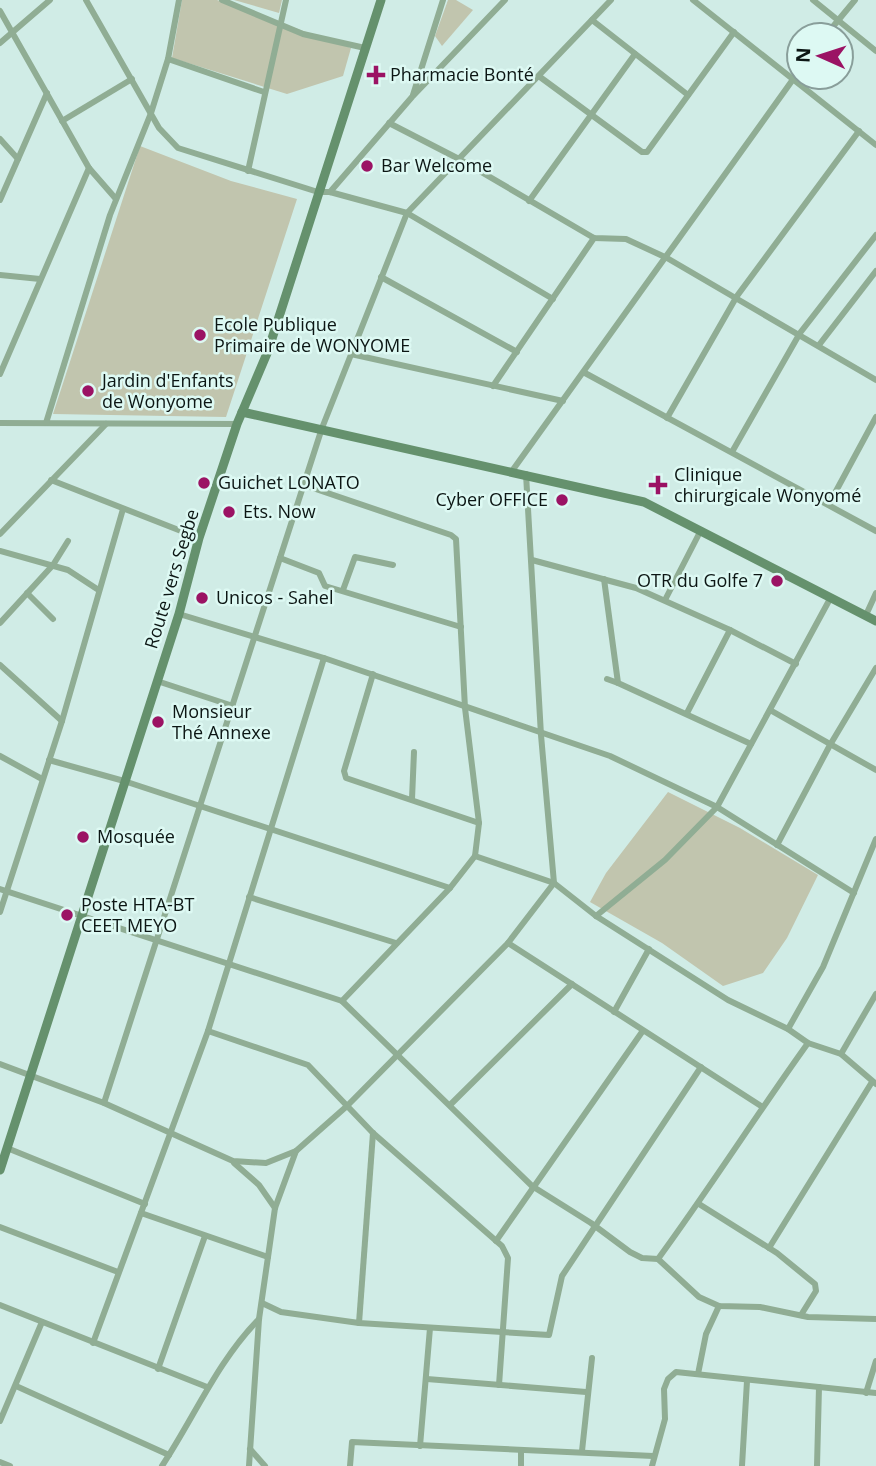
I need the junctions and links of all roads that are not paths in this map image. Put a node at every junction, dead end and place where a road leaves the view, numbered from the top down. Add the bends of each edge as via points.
1 (50, 0) edge
2 (86, 0) edge
3 (179, 0) edge
4 (222, 0) edge
5 (286, 0) edge
6 (381, 0) edge
7 (443, 0) edge
8 (505, 0) edge
9 (611, 0) edge
10 (694, 0) edge
11 (813, 0) edge
12 (855, 0) edge
13 (0, 11) edge
14 (592, 20) junction
15 (837, 20) junction
16 (281, 24) junction
17 (734, 32) junction
18 (12, 33) junction
19 (0, 43) edge
20 (365, 48) junction
21 (876, 51) edge
22 (635, 54) junction
23 (168, 59) junction
24 (785, 73) edge
25 (540, 77) junction
26 (132, 79) junction
27 (785, 90) edge
28 (808, 91) edge
29 (264, 92) junction
30 (47, 93) junction
31 (688, 95) junction
32 (412, 97) junction
33 (151, 113) junction
34 (591, 114) junction
35 (62, 121) junction
36 (389, 123) junction
37 (859, 131) junction
38 (0, 139) edge
39 (876, 145) edge
40 (18, 159) junction
41 (459, 159) junction
42 (89, 168) junction
43 (248, 171) junction
44 (318, 192) junction
45 (330, 192) junction
46 (116, 199) junction
47 (0, 200) edge
48 (529, 201) junction
49 (407, 213) junction
50 (876, 235) edge
51 (594, 238) junction
52 (873, 244) edge
53 (667, 258) junction
54 (876, 271) edge
55 (0, 275) edge
56 (381, 277) junction
57 (40, 279) junction
58 (737, 296) junction
59 (553, 299) junction
60 (800, 333) junction
61 (819, 345) junction
62 (0, 346) edge
63 (11, 346) junction
64 (517, 352) junction
65 (351, 354) junction
66 (585, 373) junction
67 (0, 374) edge
68 (876, 380) edge
69 (493, 386) junction
70 (563, 401) junction
71 (242, 412) junction
72 (876, 417) edge
73 (667, 418) junction
74 (0, 423) edge
75 (46, 423) junction
76 (106, 424) junction
77 (237, 424) junction
78 (323, 428) junction
79 (732, 452) junction
80 (512, 471) junction
81 (526, 474) junction
82 (51, 480) junction
83 (304, 485) junction
84 (829, 503) junction
85 (123, 509) junction
86 (701, 530) junction
87 (876, 531) edge
88 (0, 534) edge
89 (199, 538) junction
90 (68, 541) dead end
91 (0, 551) edge
92 (280, 558) junction
93 (532, 560) junction
94 (53, 565) junction
95 (393, 565) dead end
96 (604, 579) junction
97 (97, 590) junction
98 (343, 590) junction
99 (27, 593) junction
100 (876, 593) edge
101 (831, 597) junction
102 (665, 600) junction
103 (179, 614) junction
104 (866, 615) junction
105 (53, 619) dead end
106 (876, 621) edge
107 (0, 623) edge
108 (461, 627) junction
109 (730, 630) junction
110 (255, 637) junction
111 (324, 658) junction
112 (796, 664) junction
113 (0, 665) edge
114 (876, 667) edge
115 (373, 674) junction
116 (607, 679) dead end
117 (157, 681) junction
118 (618, 683) junction
119 (233, 706) junction
120 (465, 708) junction
121 (770, 710) junction
122 (687, 713) junction
123 (62, 721) junction
124 (541, 735) junction
125 (751, 744) junction
126 (830, 745) junction
127 (414, 752) dead end
128 (0, 756) edge
129 (49, 760) junction
130 (876, 770) edge
131 (42, 779) junction
132 (124, 781) junction
133 (412, 799) junction
134 (201, 806) junction
135 (717, 807) junction
136 (479, 823) junction
137 (270, 829) junction
138 (876, 839) edge
139 (777, 845) junction
140 (475, 856) junction
141 (554, 883) junction
142 (450, 888) junction
143 (3, 891) edge
144 (854, 893) junction
145 (249, 897) junction
146 (0, 912) edge
147 (596, 916) junction
148 (80, 917) junction
149 (157, 941) junction
150 (396, 943) junction
151 (508, 943) junction
152 (649, 949) junction
153 (228, 964) junction
154 (572, 984) junction
155 (876, 994) edge
156 (342, 1001) junction
157 (614, 1012) junction
158 (788, 1029) junction
159 (208, 1031) junction
160 (642, 1032) junction
161 (808, 1043) junction
162 (398, 1053) junction
163 (841, 1054) junction
164 (0, 1064) edge
165 (701, 1067) junction
166 (30, 1076) junction
167 (874, 1083) edge
168 (104, 1103) junction
169 (450, 1105) junction
170 (347, 1106) junction
171 (761, 1106) junction
172 (170, 1133) junction
173 (373, 1133) junction
174 (7, 1148) junction
175 (296, 1151) junction
176 (233, 1161) junction
177 (1, 1167) edge
178 (532, 1186) junction
179 (145, 1204) junction
180 (699, 1204) junction
181 (275, 1208) junction
182 (141, 1213) junction
183 (0, 1227) edge
184 (597, 1227) junction
185 (205, 1236) junction
186 (495, 1241) junction
187 (769, 1248) junction
188 (268, 1257) junction
189 (658, 1259) junction
190 (118, 1272) junction
191 (262, 1303) junction
192 (0, 1304) edge
193 (719, 1306) junction
194 (801, 1315) junction
195 (259, 1319) junction
196 (876, 1319) edge
197 (42, 1322) junction
198 (359, 1323) junction
199 (430, 1328) junction
200 (502, 1333) junction
201 (93, 1343) junction
202 (592, 1358) dead end
203 (876, 1361) edge
204 (158, 1369) junction
205 (698, 1374) junction
206 (427, 1379) junction
207 (747, 1381) junction
208 (499, 1385) junction
209 (16, 1386) junction
210 (207, 1387) junction
211 (819, 1387) junction
212 (586, 1392) junction
213 (866, 1393) junction
214 (876, 1393) edge
215 (0, 1422) edge
216 (420, 1446) junction
217 (250, 1449) junction
218 (522, 1450) junction
219 (582, 1451) junction
220 (169, 1455) junction
221 (653, 1456) junction
222 (0, 1462) edge
223 (10, 1466) edge
224 (162, 1466) edge
225 (249, 1466) edge
226 (265, 1466) edge
227 (350, 1466) edge
228 (520, 1466) edge
229 (652, 1466) edge
230 (742, 1466) edge
231 (817, 1466) edge

1 - 18 street
2 - 26 street
3 - 23 street
4 - 16 street
5 - 16 street
6 - 20 main road, Route vers Segbe
7 - 32 street
8 - 32 street
9 - 14 street
10 - 17 street
11 - 15 street
12 - 15 street
13 - 18 street
14 - 22 street
14 - 25 street
15 - 21 street
16 - 20 street via 303,34
16 - 29 street
17 - 24 street
17 - 31 street
18 - 19 street
18 - 30 street
20 - 44 main road, Route vers Segbe
22 - 31 street
22 - 34 street
23 - 29 street
23 - 33 street
25 - 34 street
25 - 41 street
26 - 33 street
26 - 35 street
27 - 53 street
28 - 37 street
29 - 43 street
30 - 35 street
30 - 40 street
31 - 34 street via 647,152
32 - 36 street
33 - 43 street via 178,148
33 - 46 street
34 - 48 street
35 - 42 street
36 - 41 street
36 - 45 street
37 - 39 street
37 - 58 street
38 - 40 street
40 - 47 street
41 - 48 street
41 - 49 street
42 - 46 street
42 - 57 street
43 - 44 street
44 - 45 street
44 - 71 main road, Route vers Segbe via 268,351
45 - 49 street
46 - 75 street
48 - 51 street
49 - 56 street
49 - 59 street
50 - 52 street
51 - 53 street via 626,239
51 - 59 street
52 - 60 street
53 - 58 street
53 - 66 street
54 - 61 street
55 - 57 street
56 - 64 street
56 - 65 street
57 - 63 street
58 - 60 street
58 - 73 street
59 - 64 street
60 - 61 street
60 - 79 street
61 - 68 street
62 - 63 street
63 - 67 street
64 - 69 street
65 - 69 street
65 - 78 street
66 - 70 street
66 - 73 street
69 - 70 street
70 - 80 street
71 - 77 main road, Route vers Segbe
71 - 78 main road
72 - 84 street
73 - 79 street
74 - 75 street
75 - 76 street
76 - 77 street
76 - 82 street
77 - 89 main road, Route vers Segbe
78 - 80 main road
78 - 83 street
79 - 84 street
80 - 81 main road
81 - 86 main road via 644,502
81 - 93 street
82 - 85 street
82 - 88 street
83 - 92 street
83 - 108 street via 454,537
84 - 87 street
85 - 89 street
85 - 97 street
86 - 101 main road
86 - 102 street
89 - 103 main road, Route vers Segbe
90 - 94 street
91 - 94 street
92 - 98 street via 320,573 325,586
92 - 110 street
93 - 96 street
93 - 124 street
94 - 97 street via 76,573
94 - 99 street
95 - 98 street via 355,557
96 - 102 street
96 - 118 street
97 - 123 street
98 - 108 street
99 - 105 street
99 - 107 street
100 - 104 street
101 - 104 main road
101 - 112 street
102 - 109 street
103 - 110 street
103 - 117 main road, Route vers Segbe
104 - 106 main road
108 - 120 street
109 - 112 street
109 - 122 street
110 - 111 street
110 - 119 street
111 - 115 street
111 - 137 street
112 - 121 street
113 - 123 street
114 - 126 street
115 - 120 street
115 - 133 street via 344,771 346,778
116 - 118 street
117 - 119 street
117 - 132 main road, Route vers Segbe
118 - 122 street
119 - 134 street
120 - 124 street
120 - 136 street
121 - 125 street
121 - 126 street
122 - 125 street
123 - 129 street
124 - 135 street via 610,756
124 - 141 street
125 - 135 street
126 - 130 street
126 - 139 street
127 - 133 street
128 - 131 street
129 - 131 street
129 - 132 street
131 - 143 street
132 - 134 street
132 - 148 main road, Route vers Segbe
133 - 136 street
134 - 137 street
134 - 149 street
135 - 139 street
135 - 147 street via 665,860
136 - 140 street
137 - 142 street
137 - 145 street
138 - 144 street
139 - 144 street
140 - 141 street
140 - 142 street
141 - 147 street
141 - 151 street
142 - 150 street
143 - 146 street
143 - 148 street
144 - 158 street via 823,967
145 - 150 street
145 - 153 street
147 - 152 street
148 - 149 street
148 - 166 main road, Route vers Segbe
149 - 153 street
149 - 168 street
150 - 156 street
151 - 154 street
151 - 162 street
152 - 157 street
152 - 158 street via 728,1000
153 - 156 street
153 - 159 street
154 - 157 street
154 - 169 street
155 - 163 street
156 - 162 street
157 - 160 street
158 - 161 street
159 - 170 street via 303,1062
159 - 172 street
160 - 165 street
160 - 178 street
161 - 163 street
161 - 171 street
162 - 169 street
162 - 170 street
163 - 167 street
164 - 166 street
165 - 171 street
165 - 184 street
166 - 168 street
166 - 174 main road, Route vers Segbe
167 - 187 street
168 - 172 street
169 - 178 street
170 - 173 street
170 - 175 street
171 - 180 street
172 - 176 street
172 - 179 street
173 - 186 street
173 - 198 street
174 - 177 main road, Route vers Segbe
174 - 179 street
175 - 176 street via 266,1163
175 - 181 street
176 - 181 street
178 - 184 street
178 - 186 street
179 - 182 street
180 - 187 street
180 - 189 street
181 - 188 street
182 - 185 street
182 - 190 street
183 - 190 street
184 - 189 street via 630,1252
184 - 200 street via 558,1282 549,1335
185 - 188 street
185 - 204 street
186 - 200 street via 508,1258
187 - 194 street via 816,1284
188 - 191 street
189 - 193 street via 699,1297
190 - 201 street
191 - 195 street
191 - 198 street via 281,1312
192 - 197 street
193 - 194 street
193 - 205 street via 706,1334
194 - 196 street
195 - 210 street
195 - 217 street
197 - 201 street
197 - 209 street
198 - 199 street
199 - 200 street
199 - 206 street
200 - 208 street
201 - 204 street
202 - 212 street
203 - 213 street
204 - 210 street
205 - 207 street
205 - 221 street via 676,1372 667,1380 665,1419
206 - 208 street
206 - 216 street
207 - 211 street
207 - 230 street
208 - 212 street
209 - 215 street
209 - 220 street
210 - 220 street
211 - 213 street
211 - 231 street
212 - 219 street
213 - 214 street
216 - 218 street
216 - 227 street via 352,1442
217 - 225 street
217 - 226 street
218 - 219 street
218 - 228 street
219 - 221 street
220 - 224 street
221 - 229 street
222 - 223 street

